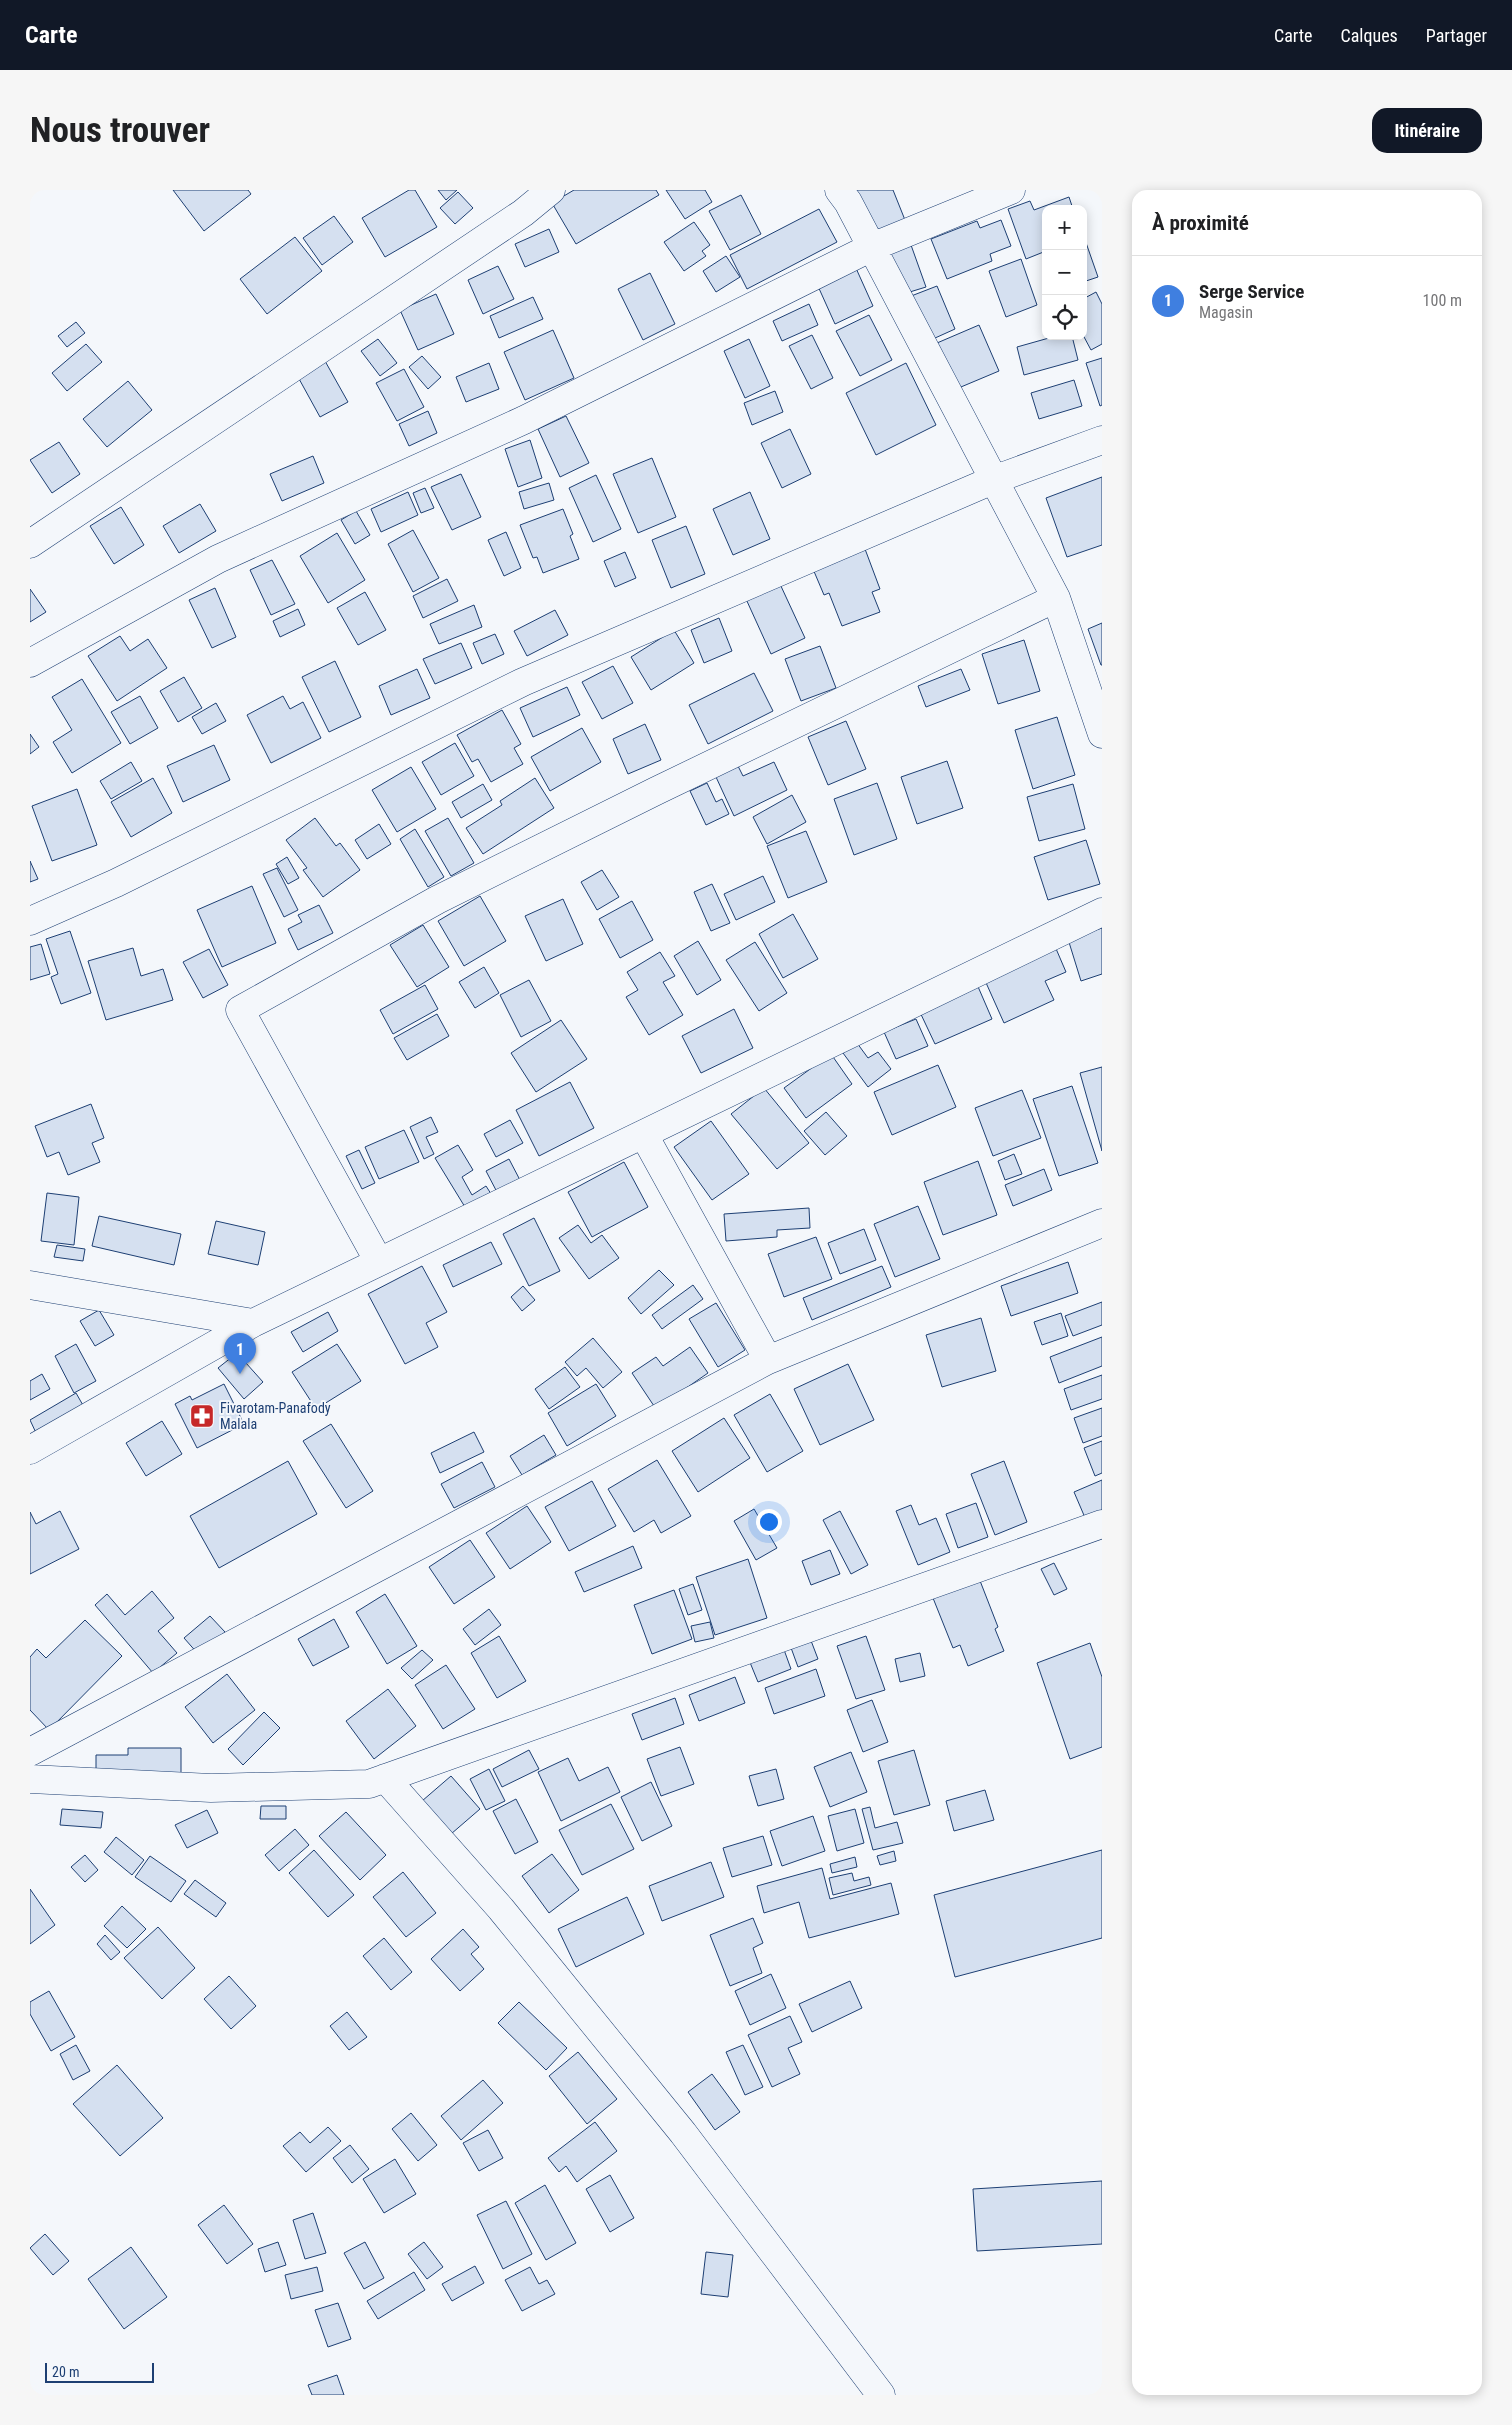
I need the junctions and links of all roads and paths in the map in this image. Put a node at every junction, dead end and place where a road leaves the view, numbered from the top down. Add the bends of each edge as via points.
1 (551, 190) edge
2 (839, 190) edge
3 (1011, 190) edge
4 (872, 247) junction
5 (1102, 440) edge
6 (994, 480) junction
7 (30, 544) edge
8 (1056, 598) junction
9 (30, 662) edge
10 (1102, 734) edge
11 (1102, 912) edge
12 (30, 921) edge
13 (644, 1135) junction
14 (1102, 1223) edge
15 (379, 1262) junction
16 (30, 1285) edge
17 (253, 1323) junction
18 (768, 1360) junction
19 (30, 1450) edge
20 (1102, 1524) edge
21 (30, 1752) edge
22 (385, 1778) junction
23 (30, 1779) edge
24 (881, 2395) edge

1 - 7 street via 515,218
2 - 4 street
3 - 4 street
4 - 6 street
4 - 9 street via 524,420 218,559
5 - 6 street
6 - 8 street
6 - 12 street via 523,682 116,883
8 - 10 street
8 - 15 street via 437,900 240,1010
11 - 13 street
13 - 15 street
13 - 18 street
14 - 18 street
15 - 17 street
16 - 17 street
17 - 19 street
18 - 21 street
20 - 22 street
22 - 23 street via 369,1784 211,1788
22 - 24 street via 501,1909 683,2133

